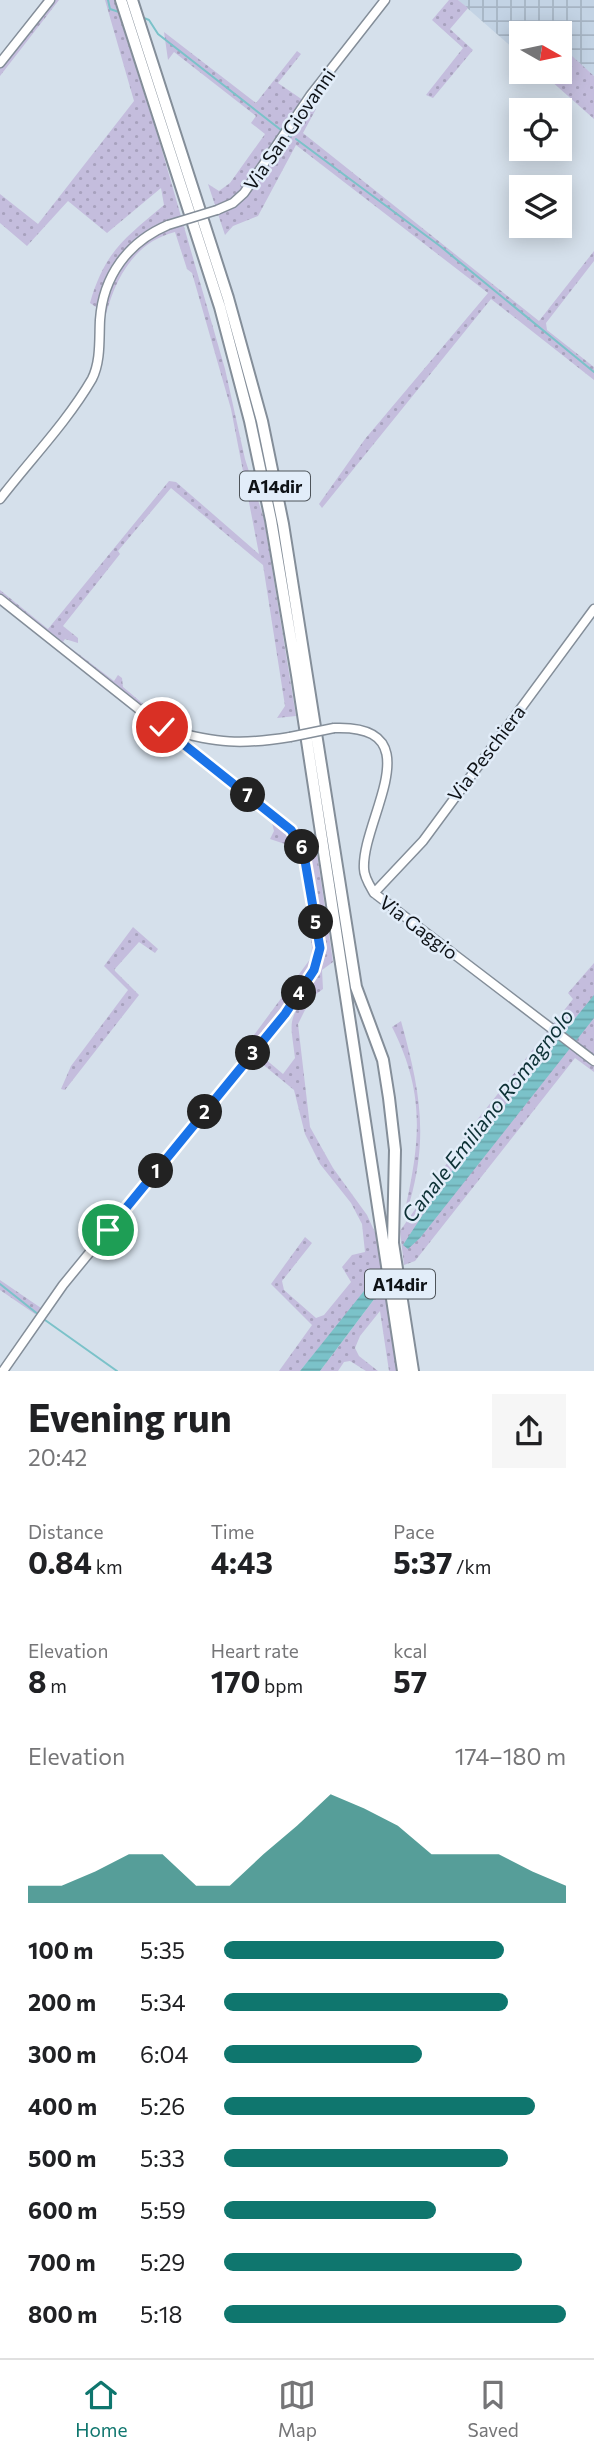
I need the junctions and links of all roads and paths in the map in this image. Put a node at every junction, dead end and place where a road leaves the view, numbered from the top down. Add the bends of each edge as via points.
1 (50, 0) edge
2 (121, 0) edge
3 (132, 0) edge
4 (386, 0) edge
5 (0, 63) edge
6 (0, 499) edge
7 (0, 599) edge
8 (594, 609) edge
9 (162, 727) junction
10 (374, 893) junction
11 (594, 1061) edge
12 (3, 1371) edge
13 (403, 1371) edge
14 (413, 1371) edge

1 - 5 street
2 - 13 highway, A14dir via 219,307 271,520
3 - 14 highway, A14dir via 228,298 265,434 356,987 383,1059 395,1150 393,1243
4 - 6 street, Via San Giovanni, bridge via 310,96 244,193 233,203 168,225 139,241 115,269 103,297 93,377
7 - 9 street
8 - 10 street, Via Peschiera via 423,841
9 - 10 street, Via Gaggio, bridge via 212,742 251,743 334,728 357,727 373,735 386,750 389,771 365,854 364,871
9 - 12 street via 291,830 303,849 320,948 314,970 285,1014 63,1285
10 - 11 street, Via Gaggio

